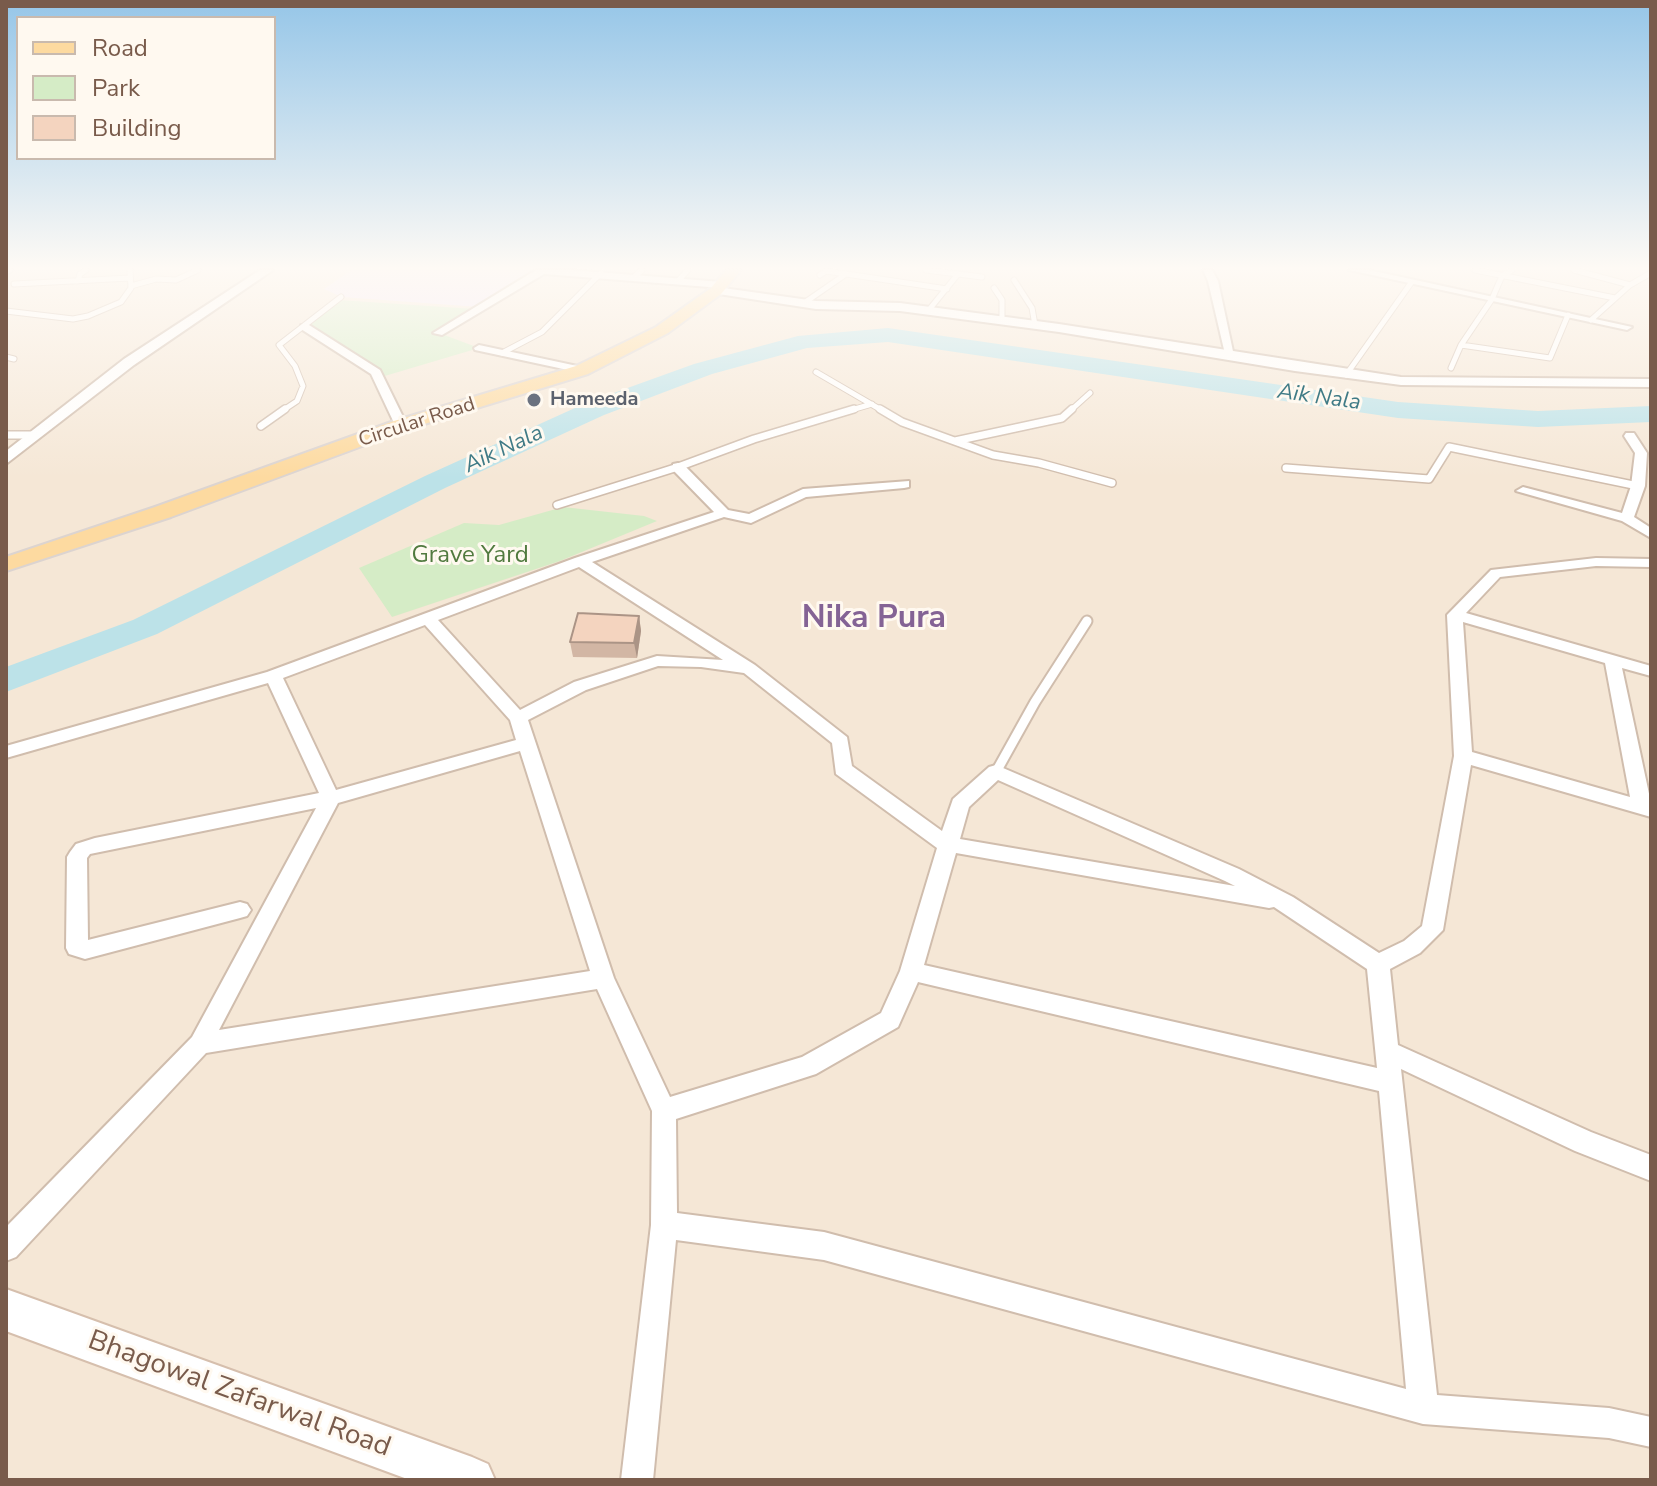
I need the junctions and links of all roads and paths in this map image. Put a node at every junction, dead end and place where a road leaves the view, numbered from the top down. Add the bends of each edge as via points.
1 (163, 339) edge
2 (287, 339) edge
3 (324, 339) edge
4 (528, 339) edge
5 (643, 339) edge
6 (1131, 339) edge
7 (1227, 339) edge
8 (1371, 339) edge
9 (1465, 339) edge
10 (1558, 339) edge
11 (1461, 345) junction
12 (479, 348) dead end
13 (502, 353) junction
14 (1230, 354) junction
15 (6, 357) edge
16 (14, 359) dead end
17 (1451, 368) dead end
18 (582, 370) junction
19 (816, 372) dead end
20 (1346, 375) junction
21 (1651, 383) edge
22 (1090, 393) dead end
23 (872, 404) junction
24 (401, 425) junction
25 (261, 426) dead end
26 (6, 435) edge
27 (35, 435) junction
28 (1630, 436) dead end
29 (955, 441) junction
30 (6, 459) edge
31 (678, 467) junction
32 (1286, 468) dead end
33 (1112, 483) dead end
34 (904, 484) dead end
35 (1638, 486) junction
36 (1523, 491) dead end
37 (557, 505) dead end
38 (723, 513) junction
39 (1627, 518) junction
40 (1651, 534) edge
41 (78, 539) junction
42 (6, 557) edge
43 (580, 561) junction
44 (1651, 563) edge
45 (6, 564) edge
46 (1455, 615) junction
47 (427, 617) junction
48 (1087, 621) dead end
49 (1612, 658) junction
50 (749, 669) junction
51 (1651, 671) edge
52 (273, 676) junction
53 (518, 718) junction
54 (528, 743) junction
55 (6, 752) edge
56 (1463, 756) junction
57 (996, 772) junction
58 (331, 798) junction
59 (1646, 809) edge
60 (946, 844) junction
61 (1286, 903) junction
62 (240, 910) dead end
63 (1378, 964) junction
64 (911, 971) junction
65 (603, 978) junction
66 (200, 1044) junction
67 (1388, 1052) junction
68 (1389, 1082) junction
69 (664, 1111) junction
70 (1651, 1168) edge
71 (664, 1225) junction
72 (6, 1247) edge
73 (6, 1310) edge
74 (1423, 1409) junction
75 (1651, 1432) edge
76 (472, 1480) edge
77 (637, 1480) edge

1 - 27 street
2 - 25 lane via 279,345 303,386 297,401
3 - 24 street via 376,372
4 - 13 lane
5 - 18 main road, Circular Road
6 - 14 street
7 - 14 street
8 - 20 lane
9 - 11 lane
10 - 11 lane via 1550,358
11 - 17 lane
12 - 13 street
13 - 18 street
14 - 20 street
15 - 16 lane
18 - 24 main road, Circular Road
19 - 23 lane
20 - 21 street via 1449,384
22 - 29 lane via 1062,418
23 - 29 lane via 902,422
23 - 31 lane
24 - 41 main road, Circular Road
26 - 27 lane
27 - 30 street
28 - 35 street via 1641,453
29 - 33 lane
31 - 37 lane
31 - 38 street
32 - 35 lane via 1429,479 1449,447
34 - 38 street via 803,493 751,519
35 - 39 street
36 - 39 street
38 - 43 street
39 - 40 street
41 - 42 main road
41 - 45 main road
43 - 47 street
43 - 50 street
44 - 46 street via 1596,562 1496,573
46 - 49 street
46 - 56 street
47 - 52 street
47 - 53 street
48 - 57 lane
49 - 51 street
49 - 59 street
50 - 53 street via 657,661 580,686
50 - 60 street via 841,741 843,769
52 - 55 street
52 - 58 street
53 - 54 street
54 - 58 street
54 - 65 street
56 - 59 street
56 - 63 street via 1432,930
57 - 60 street via 960,804
57 - 61 street
58 - 62 street via 95,845 77,857 77,948
58 - 66 street
60 - 61 street
60 - 64 street
61 - 63 street
63 - 67 street
64 - 68 street
64 - 69 street via 890,1020 808,1066
65 - 66 street
65 - 69 street
66 - 72 street
67 - 68 street
67 - 70 street
68 - 74 street
69 - 71 street
71 - 74 street via 824,1246
71 - 77 street
73 - 76 main road, Bhagowal Zafarwal Road
74 - 75 street via 1609,1423

